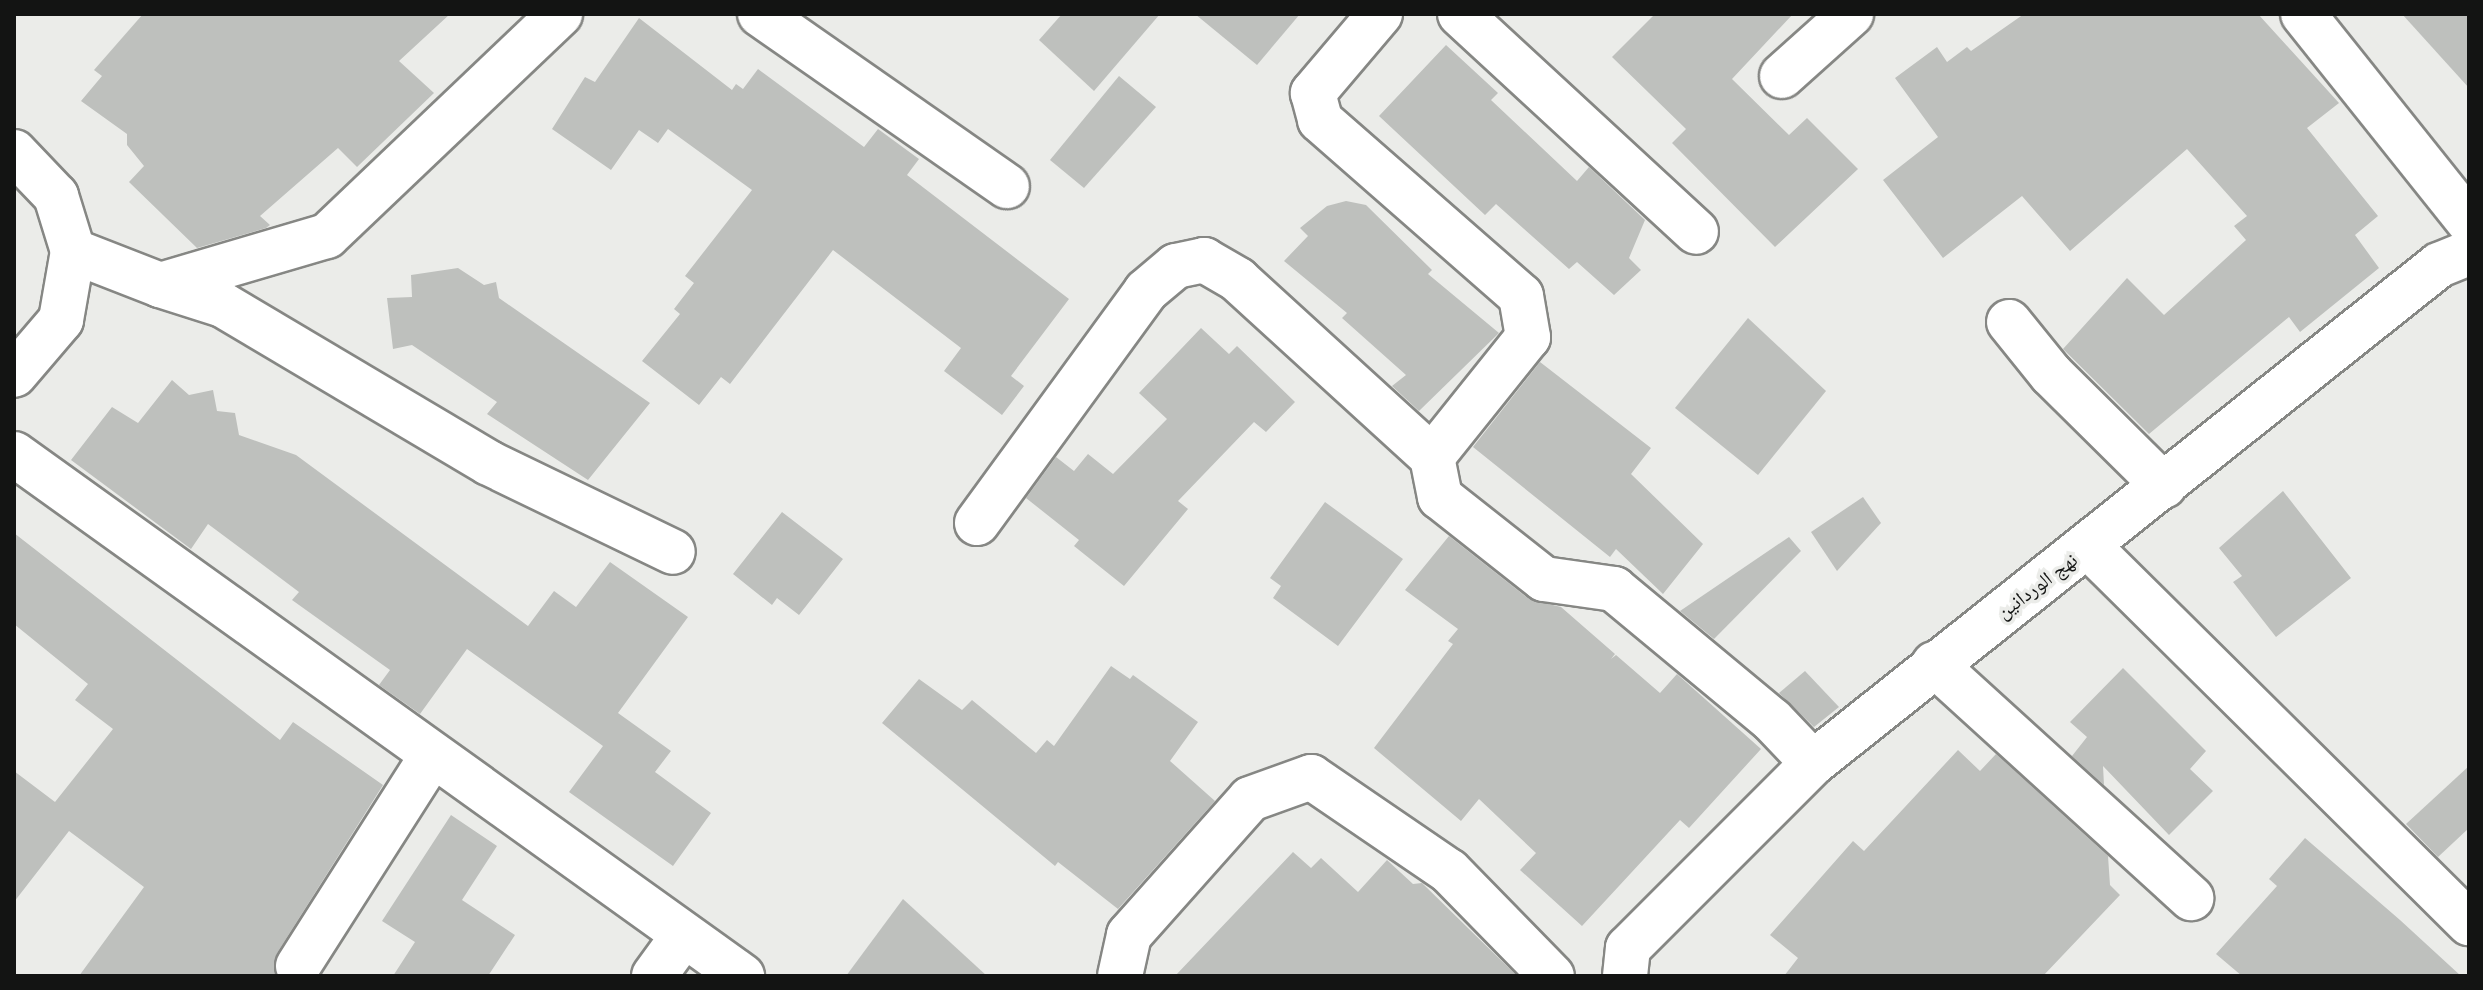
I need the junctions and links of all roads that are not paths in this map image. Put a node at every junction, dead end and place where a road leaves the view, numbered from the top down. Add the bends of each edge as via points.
1 (560, 14) edge
2 (760, 14) edge
3 (1380, 14) edge
4 (1460, 14) edge
5 (1851, 14) edge
6 (2303, 14) edge
7 (1782, 76) dead end
8 (14, 152) edge
9 (1007, 186) dead end
10 (2469, 222) edge
11 (1696, 232) dead end
12 (73, 251) junction
13 (2469, 253) edge
14 (160, 285) junction
15 (2009, 322) dead end
16 (14, 375) edge
17 (14, 454) edge
18 (1432, 457) junction
19 (2164, 486) junction
20 (977, 523) dead end
21 (2089, 547) junction
22 (673, 552) dead end
23 (1934, 664) junction
24 (431, 757) junction
25 (1813, 763) junction
26 (2191, 898) dead end
27 (2469, 923) edge
28 (683, 936) junction
29 (1627, 962) edge
30 (298, 966) dead end
31 (654, 976) edge
32 (742, 976) edge
33 (1120, 976) edge
34 (1552, 976) edge

1 - 14 street via 327,236
2 - 9 street
3 - 18 street via 1313,93 1320,120 1521,296 1528,337
4 - 11 street
5 - 7 street
6 - 10 street
8 - 12 street via 56,196
12 - 14 street
12 - 16 street via 61,320
13 - 19 street, نهج الوردانين via 2439,265
14 - 22 street via 223,305 489,463
15 - 19 street via 2051,374
17 - 24 street
18 - 20 street via 1238,280 1204,260 1189,261 1146,291
18 - 25 street via 1440,497 1544,579 1614,589 1772,720
19 - 21 street, نهج الوردانين
21 - 23 street, نهج الوردانين
21 - 27 street
23 - 25 street, نهج الوردانين
23 - 26 street
24 - 28 street
24 - 30 street
25 - 29 street, نهج الوردانين
28 - 31 street
28 - 32 street
33 - 34 street via 1129,935 1250,799 1311,777 1449,871

